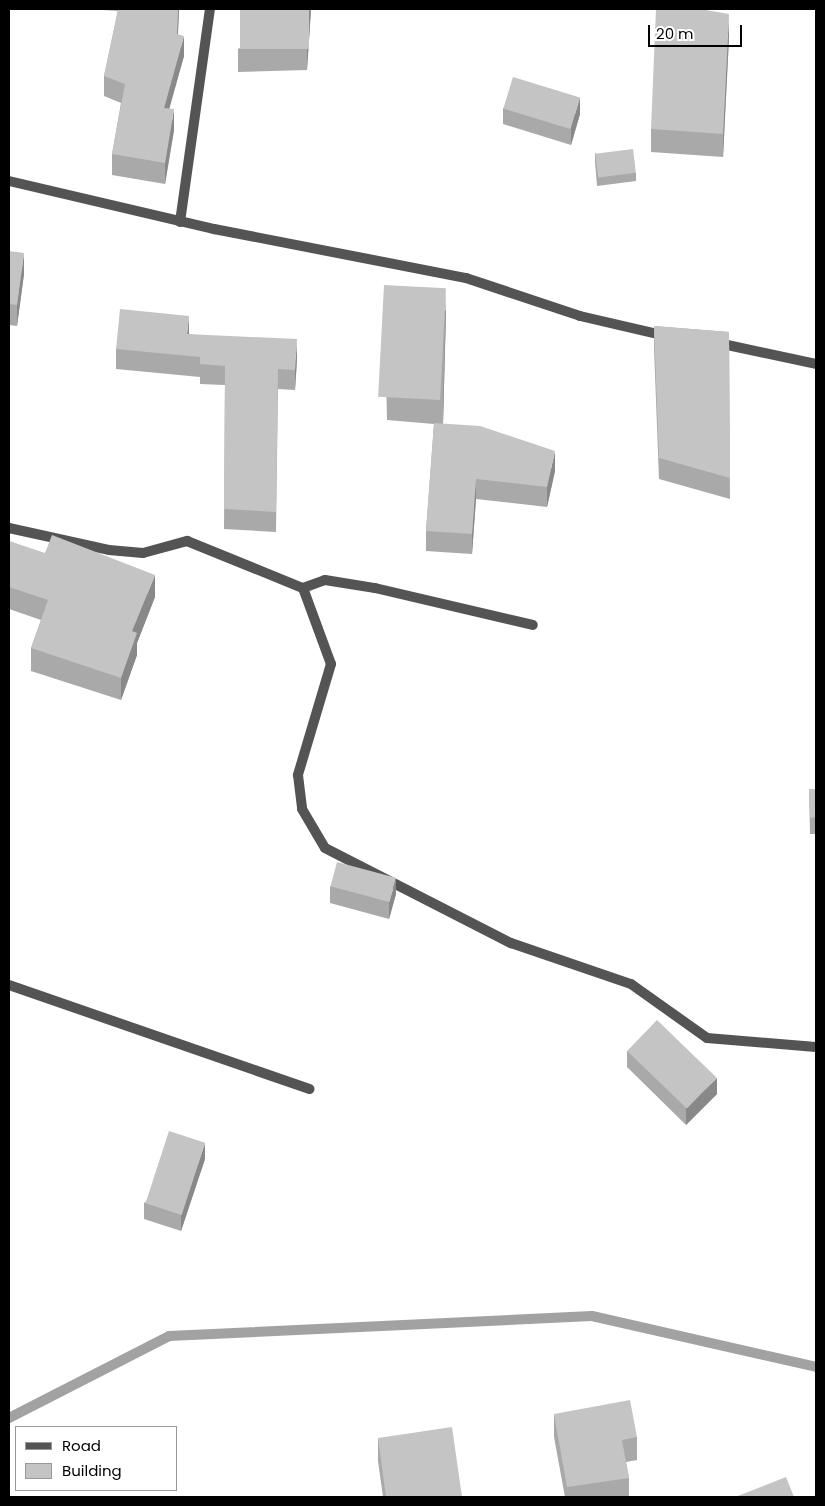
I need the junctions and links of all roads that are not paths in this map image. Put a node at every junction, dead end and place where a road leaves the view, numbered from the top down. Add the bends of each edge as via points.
1 (210, 9) edge
2 (9, 180) edge
3 (180, 222) junction
4 (680, 338) edge
5 (709, 341) edge
6 (816, 364) edge
7 (9, 528) edge
8 (303, 588) junction
9 (533, 624) dead end
10 (9, 985) edge
11 (816, 1047) edge
12 (310, 1089) dead end

1 - 3 street
2 - 3 street
3 - 4 street via 466,278 580,316
5 - 6 street
7 - 8 street via 135,553 187,542
8 - 9 street via 324,580 375,588
8 - 11 street via 331,664 298,775 302,809 325,848 512,943 631,984 707,1038
10 - 12 street

